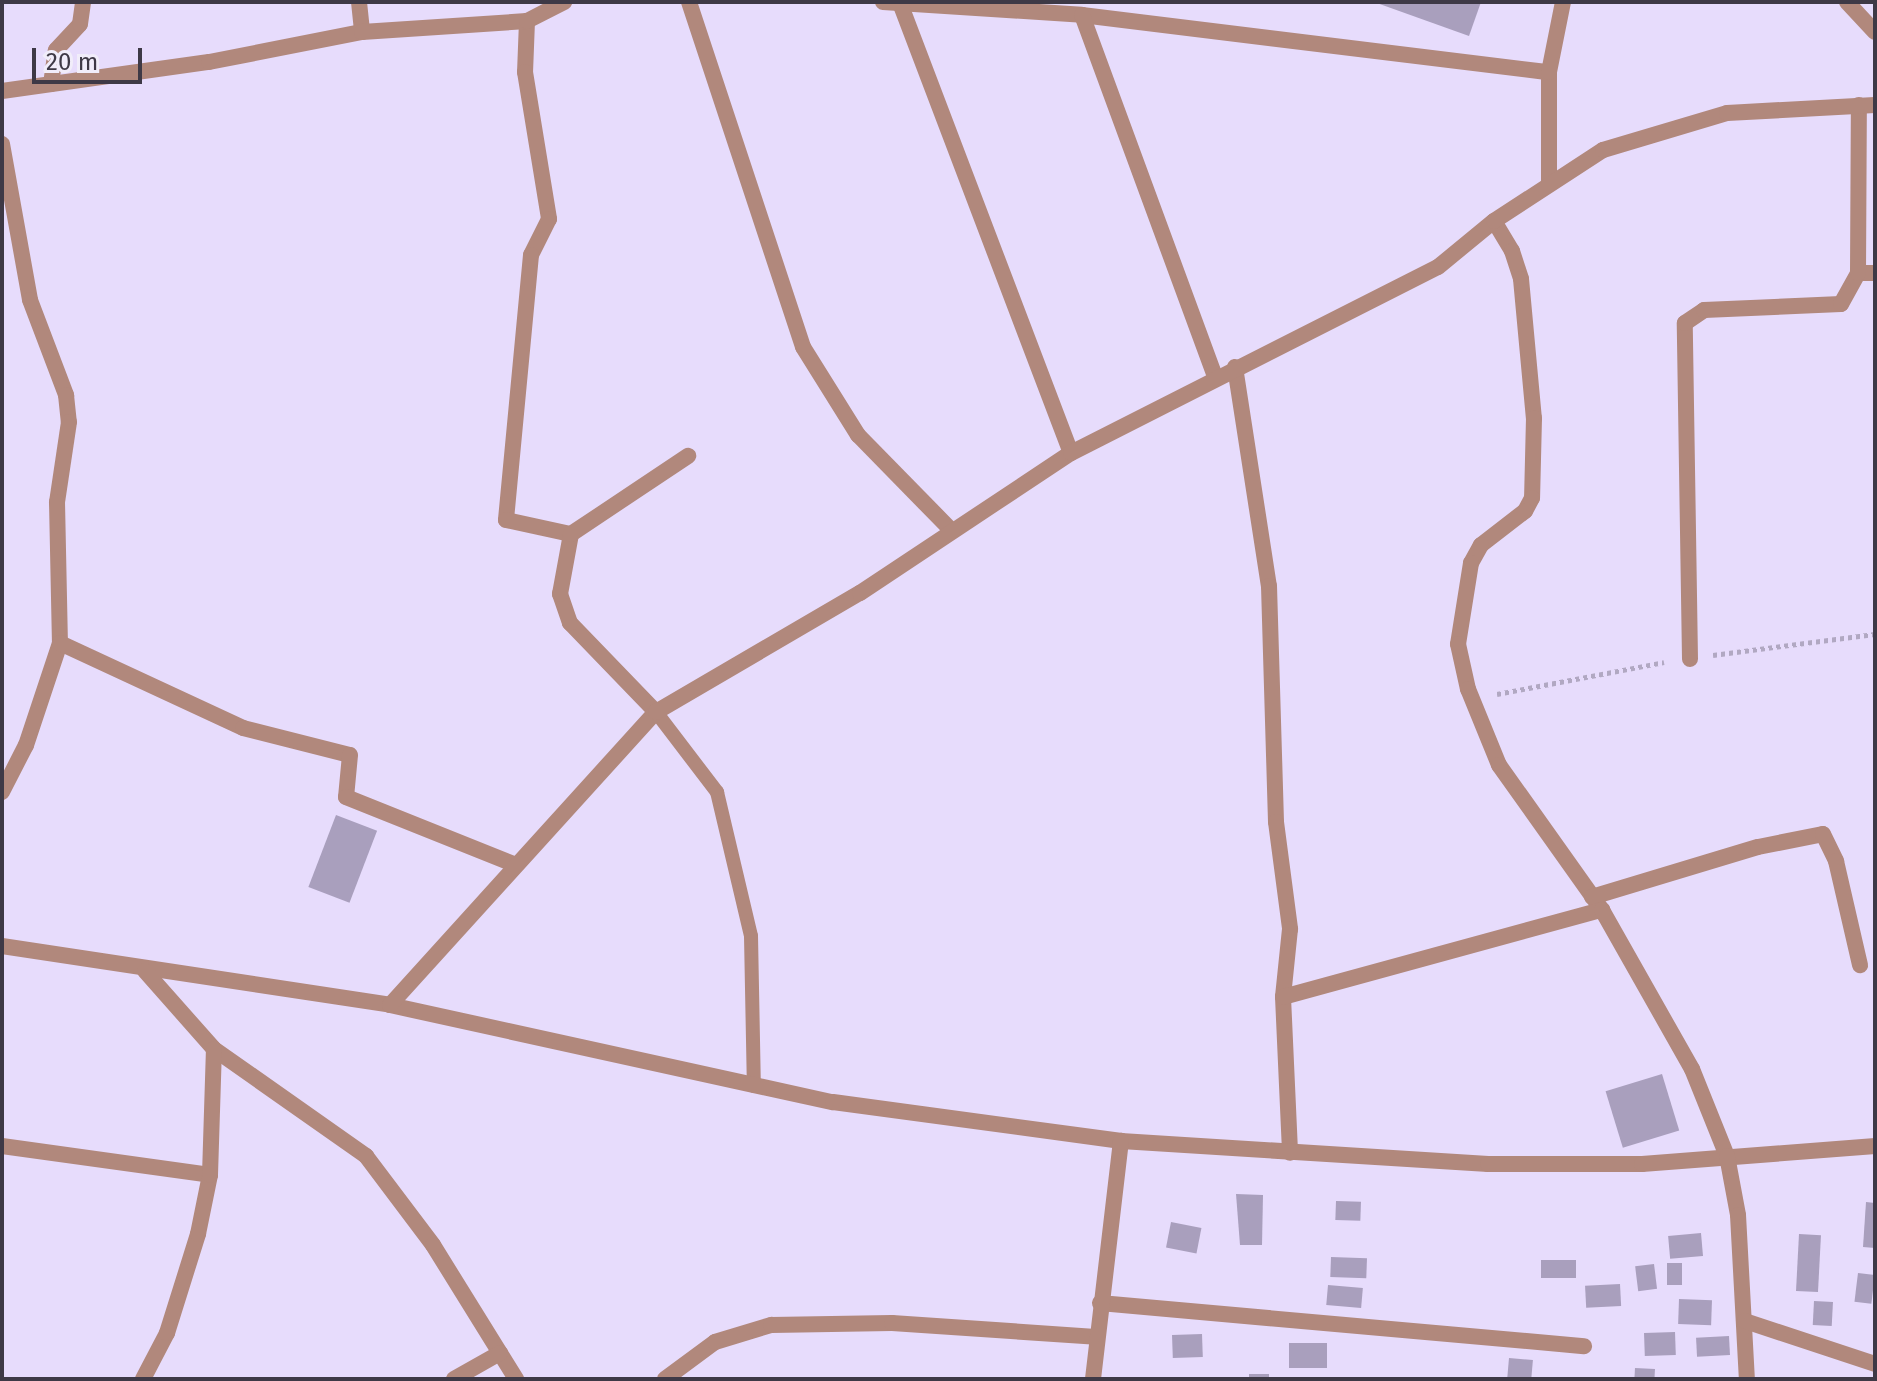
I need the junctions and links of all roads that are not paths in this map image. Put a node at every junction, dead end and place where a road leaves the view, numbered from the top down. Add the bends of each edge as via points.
1 (83, 2) edge
2 (359, 2) edge
3 (564, 2) edge
4 (689, 2) edge
5 (883, 2) edge
6 (1563, 2) edge
7 (1847, 2) edge
8 (900, 3) edge
9 (1082, 15) junction
10 (527, 21) junction
11 (362, 32) junction
12 (1875, 32) edge
13 (1549, 72) junction
14 (51, 84) junction
15 (2, 91) edge
16 (1867, 105) edge
17 (2, 144) edge
18 (1549, 182) junction
19 (1494, 221) junction
20 (1867, 273) edge
21 (1235, 367) junction
22 (1215, 377) junction
23 (1071, 453) junction
24 (688, 456) dead end
25 (952, 531) junction
26 (571, 534) junction
27 (60, 643) junction
28 (1690, 659) dead end
29 (656, 712) junction
30 (2, 792) edge
31 (516, 865) junction
32 (1597, 904) junction
33 (2, 946) edge
34 (1860, 965) dead end
35 (145, 971) junction
36 (1283, 997) junction
37 (390, 1005) junction
38 (214, 1049) junction
39 (754, 1086) junction
40 (1121, 1141) junction
41 (2, 1146) edge
42 (1875, 1146) edge
43 (1290, 1153) junction
44 (1727, 1156) junction
45 (210, 1175) junction
46 (1100, 1303) junction
47 (1745, 1321) junction
48 (1096, 1337) junction
49 (1584, 1346) dead end
50 (500, 1353) junction
51 (1875, 1364) edge
52 (143, 1379) edge
53 (454, 1379) edge
54 (516, 1379) edge
55 (665, 1379) edge
56 (1093, 1379) edge
57 (1747, 1379) edge

1 - 14 street via 80,24 56,50
2 - 11 street
3 - 10 street
4 - 25 street via 803,347 858,435
5 - 8 street
6 - 13 street
7 - 12 street
8 - 9 street
8 - 23 street
9 - 13 street
9 - 22 street
10 - 11 street
10 - 26 street via 525,72 549,219 531,255 506,520
11 - 14 street via 209,62
13 - 18 street
14 - 15 street
16 - 18 street via 1727,113 1603,150
16 - 20 street
17 - 27 street via 30,300 66,395 69,422 57,502
18 - 19 street
19 - 21 street via 1438,267
19 - 32 street via 1521,279 1534,418 1532,498 1525,511 1481,545 1471,563 1458,644 1468,689 1499,765
20 - 28 street via 1835,307 1720,309 1691,314 1685,323
21 - 22 street
21 - 36 street via 1269,586 1276,822 1290,929
22 - 23 street
23 - 25 street
24 - 26 street
25 - 29 street via 860,593
26 - 29 street via 560,594 566,615
27 - 30 street via 36,718
27 - 31 street via 243,728 350,755 346,797
29 - 31 street
29 - 39 lane via 717,792 751,936
31 - 37 street
32 - 34 street via 1731,854 1823,834 1836,861
32 - 36 street
32 - 44 street via 1692,1069
33 - 35 street
35 - 37 street
35 - 38 street
36 - 43 street
37 - 39 street
38 - 45 street
38 - 50 street via 366,1156 433,1245
39 - 40 street via 833,1102
40 - 43 street
40 - 46 street
41 - 45 street
42 - 44 street
43 - 44 street via 1488,1164 1642,1164
44 - 47 street via 1738,1215
45 - 52 street via 167,1333
46 - 48 street
46 - 49 street
47 - 51 street
47 - 57 street
48 - 55 street via 892,1323 771,1325 715,1342
48 - 56 street
50 - 53 street
50 - 54 street

